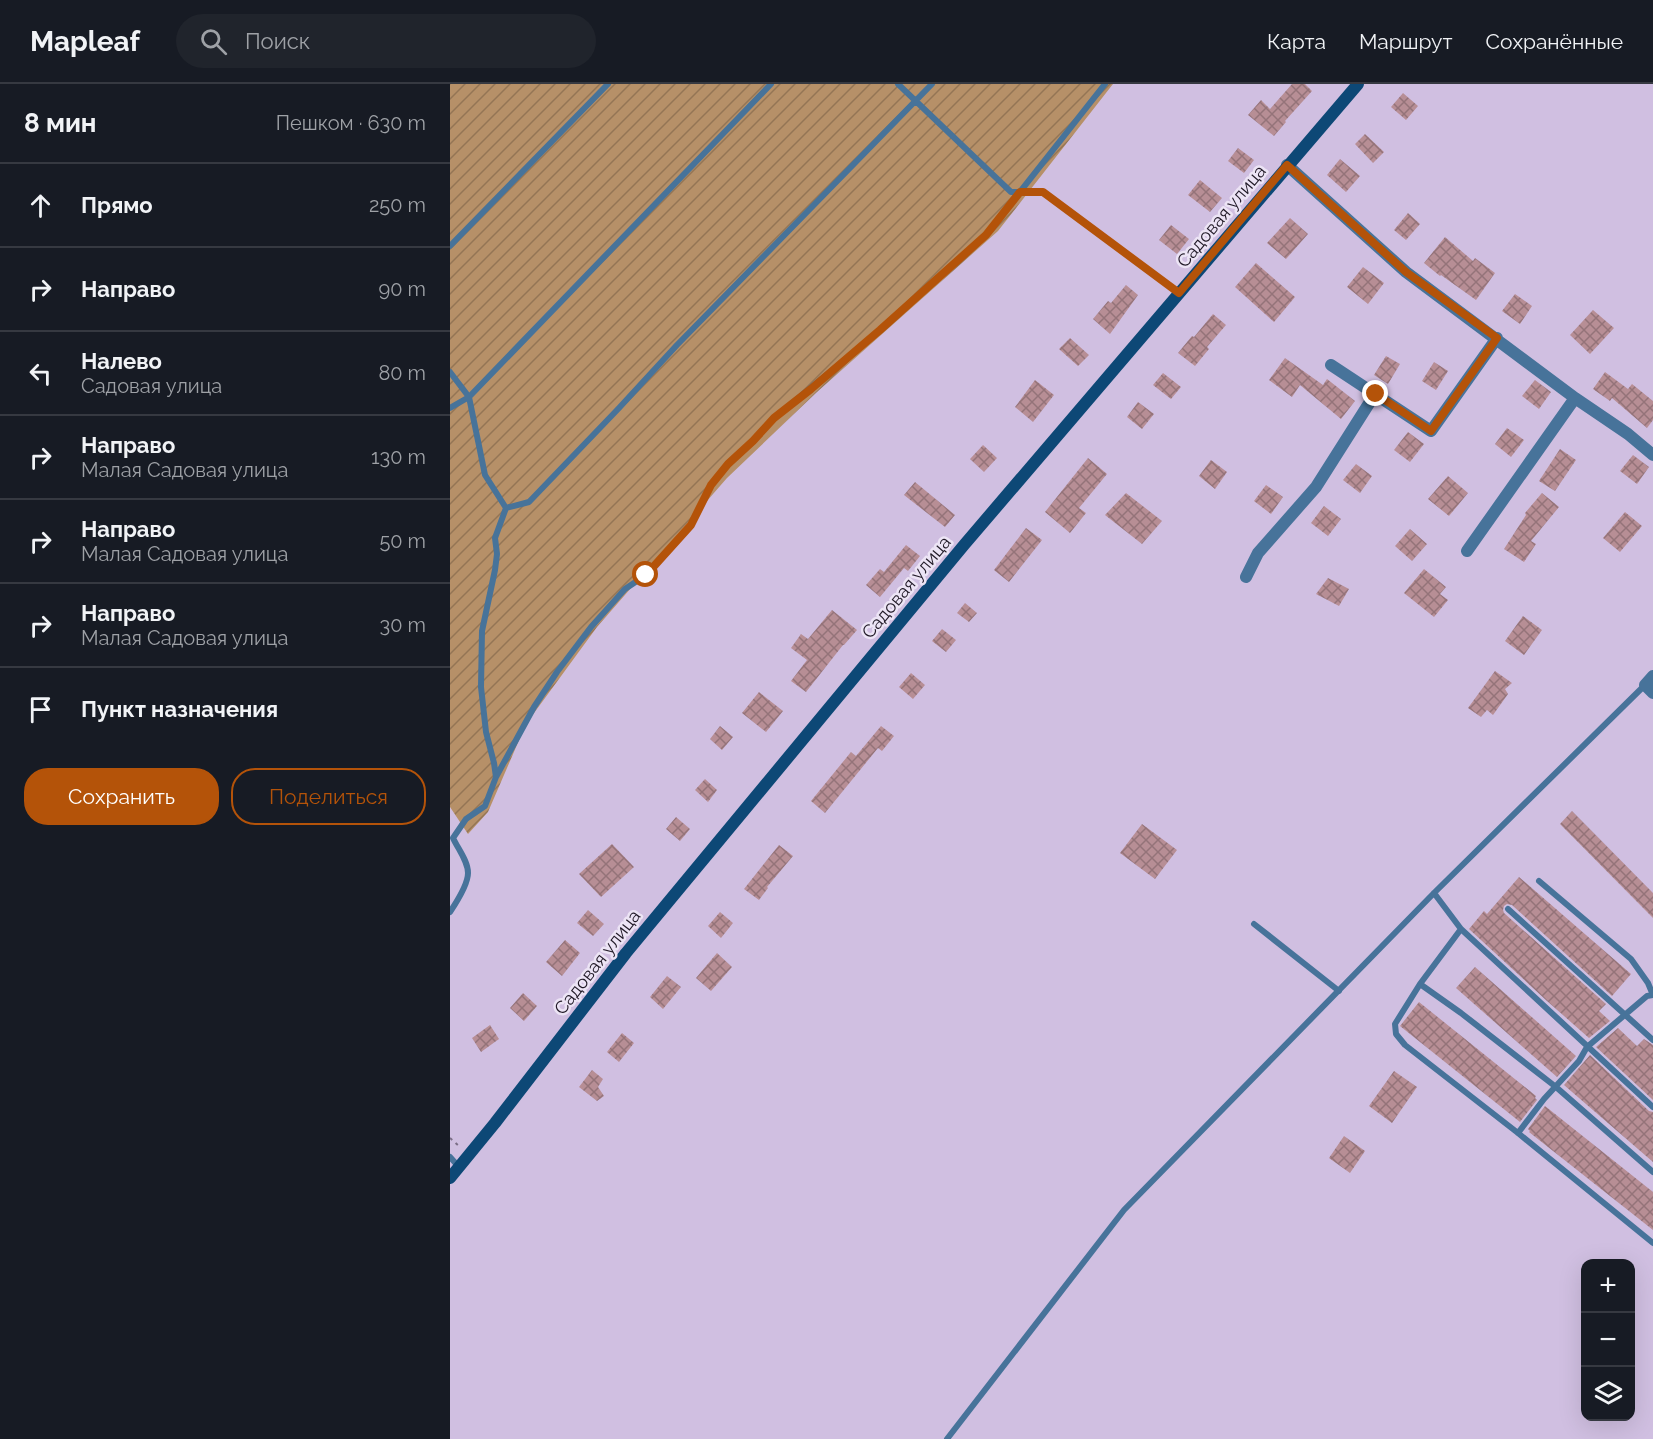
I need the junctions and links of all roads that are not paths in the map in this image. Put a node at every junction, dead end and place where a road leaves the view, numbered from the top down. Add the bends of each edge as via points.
1 (608, 84) edge
2 (771, 84) edge
3 (898, 84) edge
4 (932, 84) edge
5 (1104, 84) edge
6 (1358, 84) edge
7 (915, 101) junction
8 (1287, 165) junction
9 (1020, 192) junction
10 (450, 246) edge
11 (1179, 293) junction
12 (1497, 338) junction
13 (1330, 365) dead end
14 (450, 372) edge
15 (1376, 394) junction
16 (469, 397) junction
17 (1575, 398) junction
18 (450, 408) edge
19 (1653, 454) edge
20 (506, 508) junction
21 (1467, 551) dead end
22 (1246, 577) dead end
23 (1650, 685) edge
24 (496, 777) junction
25 (1539, 881) dead end
26 (1434, 893) junction
27 (1508, 909) dead end
28 (450, 912) edge
29 (1254, 924) dead end
30 (1461, 929) junction
31 (1420, 984) junction
32 (1339, 990) junction
33 (1653, 995) edge
34 (1624, 1014) junction
35 (1653, 1040) edge
36 (1587, 1047) junction
37 (1556, 1087) junction
38 (1653, 1107) edge
39 (1518, 1133) junction
40 (450, 1156) edge
41 (459, 1167) junction
42 (1653, 1172) edge
43 (450, 1178) edge
44 (1653, 1242) edge
45 (948, 1439) edge

1 - 10 lane
2 - 16 lane
3 - 7 lane
4 - 7 lane
5 - 9 lane
6 - 8 main road, Садовая улица
7 - 9 lane via 1011,192
7 - 20 lane via 530,502
8 - 11 main road, Садовая улица
8 - 12 street via 1406,272
9 - 11 lane via 1043,192
9 - 24 lane via 986,235 774,418 728,464 711,485 691,525 646,575 625,589 557,672
11 - 41 main road, Садовая улица via 964,545 634,944
12 - 15 street via 1431,431
12 - 17 street
13 - 15 street
14 - 16 lane
15 - 22 street via 1316,487 1258,553
16 - 18 lane
16 - 20 lane via 485,475
17 - 19 street
17 - 21 street
20 - 24 lane via 495,537 495,570 482,631 481,687
23 - 26 lane
24 - 28 lane via 485,806 466,819 453,838 468,875
25 - 33 lane via 1631,959
26 - 30 lane
26 - 32 lane
27 - 34 lane
29 - 32 lane
30 - 31 lane
30 - 36 lane
31 - 37 lane
31 - 39 lane via 1395,1024 1396,1034
32 - 45 lane via 1124,1210
33 - 34 lane
34 - 35 lane
34 - 36 lane
36 - 37 lane
36 - 38 lane
37 - 39 lane
37 - 42 lane
39 - 44 lane
40 - 41 lane
41 - 43 main road, Садовая улица

